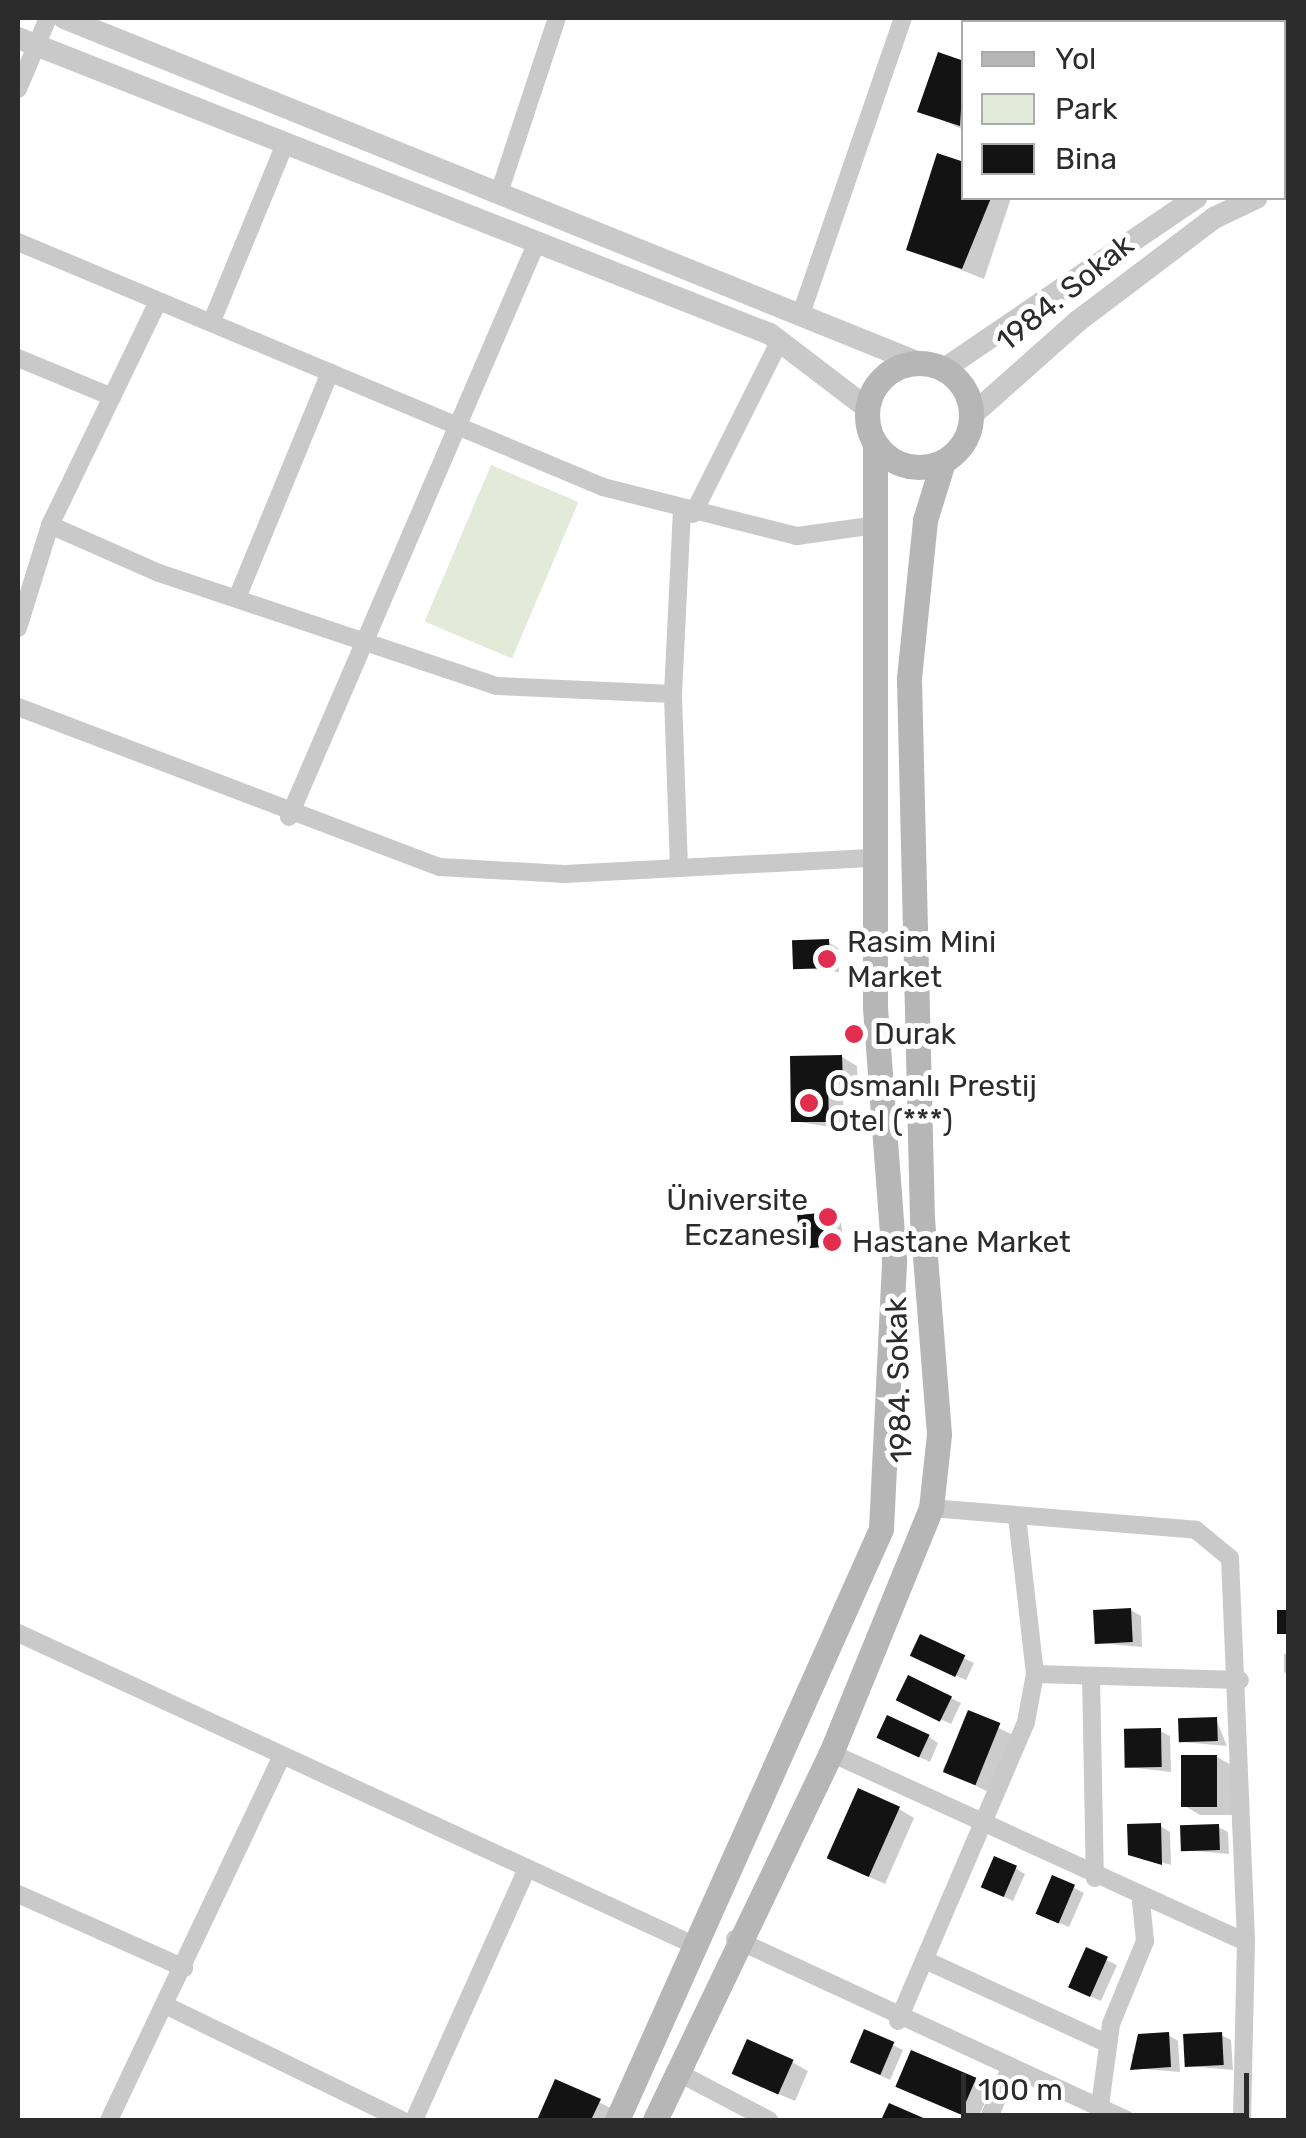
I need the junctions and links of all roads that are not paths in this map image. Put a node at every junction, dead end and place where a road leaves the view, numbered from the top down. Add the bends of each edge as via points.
1 (48, 18) edge
2 (64, 18) edge
3 (556, 18) edge
4 (903, 18) edge
5 (27, 42) edge
6 (18, 88) edge
7 (284, 146) junction
8 (499, 193) junction
9 (1189, 200) edge
10 (1252, 200) edge
11 (18, 242) edge
12 (536, 244) junction
13 (158, 302) junction
14 (802, 311) junction
15 (212, 321) junction
16 (780, 340) junction
17 (18, 358) edge
18 (932, 366) junction
19 (330, 372) junction
20 (112, 397) junction
21 (867, 408) junction
22 (971, 416) junction
23 (464, 424) junction
24 (875, 444) junction
25 (943, 462) junction
26 (688, 512) junction
27 (50, 525) junction
28 (870, 526) junction
29 (237, 598) junction
30 (18, 628) edge
31 (362, 641) junction
32 (673, 694) junction
33 (18, 706) edge
34 (289, 817) junction
35 (875, 858) junction
36 (679, 868) junction
37 (931, 1508) junction
38 (1017, 1517) junction
39 (872, 1556) junction
40 (907, 1569) junction
41 (18, 1633) edge
42 (1035, 1674) junction
43 (1091, 1676) junction
44 (1240, 1680) junction
45 (832, 1753) junction
46 (282, 1756) junction
47 (985, 1821) junction
48 (527, 1868) junction
49 (1095, 1878) junction
50 (18, 1894) edge
51 (1142, 1900) junction
52 (735, 1940) junction
53 (1246, 1942) junction
54 (696, 1946) junction
55 (925, 1960) junction
56 (184, 1968) junction
57 (167, 2006) junction
58 (898, 2021) junction
59 (1106, 2042) junction
60 (677, 2072) junction
61 (1008, 2074) junction
62 (1099, 2112) junction
63 (109, 2120) edge
64 (402, 2120) edge
65 (414, 2120) edge
66 (617, 2120) edge
67 (655, 2120) edge
68 (769, 2120) edge
69 (988, 2120) edge
70 (1126, 2120) edge
71 (1242, 2120) edge

1 - 5 street
2 - 8 street
3 - 8 street
4 - 14 street
5 - 6 street
5 - 7 street
7 - 12 street
7 - 15 street
8 - 14 street
9 - 18 street
10 - 22 street, 1984. Sokak via 1214,218 1078,321
11 - 13 street
12 - 16 street
12 - 23 street
13 - 15 street
13 - 20 street
14 - 18 street
15 - 19 street
16 - 21 street
16 - 26 street
17 - 20 street
18 - 21 main road via 884,375
18 - 22 main road via 963,386
19 - 23 street
19 - 29 street
20 - 27 street
21 - 24 main road
22 - 25 main road via 962,446
23 - 26 street via 603,487
23 - 31 street
24 - 25 main road via 906,466
24 - 28 main road
25 - 37 main road, 1984. Sokak via 925,520 909,678 922,1219 938,1415
26 - 28 street via 797,536
26 - 32 street
27 - 29 street
27 - 30 street
28 - 35 main road
29 - 31 street
31 - 32 street via 498,686
31 - 34 street
32 - 36 street
33 - 34 street
34 - 36 street via 440,868
35 - 36 street
35 - 39 main road via 875,1008 894,1260 889,1449
37 - 38 street
37 - 40 main road, 1984. Sokak
38 - 42 street
38 - 44 street via 1196,1530 1214,1541 1230,1558
39 - 40 main road
39 - 54 main road
40 - 45 main road, 1984. Sokak
41 - 46 street
42 - 43 street
42 - 47 street via 1026,1722
43 - 44 street
43 - 49 street
44 - 53 street
45 - 47 street
45 - 52 main road, 1984. Sokak
46 - 48 street
46 - 56 street
47 - 49 street
47 - 55 street
48 - 54 street
48 - 65 street
49 - 51 street
50 - 56 street
51 - 53 street
51 - 59 street via 1145,1940
52 - 58 street
52 - 60 main road, 1984. Sokak
53 - 71 street
54 - 66 main road
55 - 58 street
55 - 59 street
56 - 57 street
57 - 63 street
57 - 64 street
58 - 61 street
59 - 62 street
60 - 67 main road, 1984. Sokak
60 - 68 street
61 - 62 street
61 - 69 street
62 - 70 street

